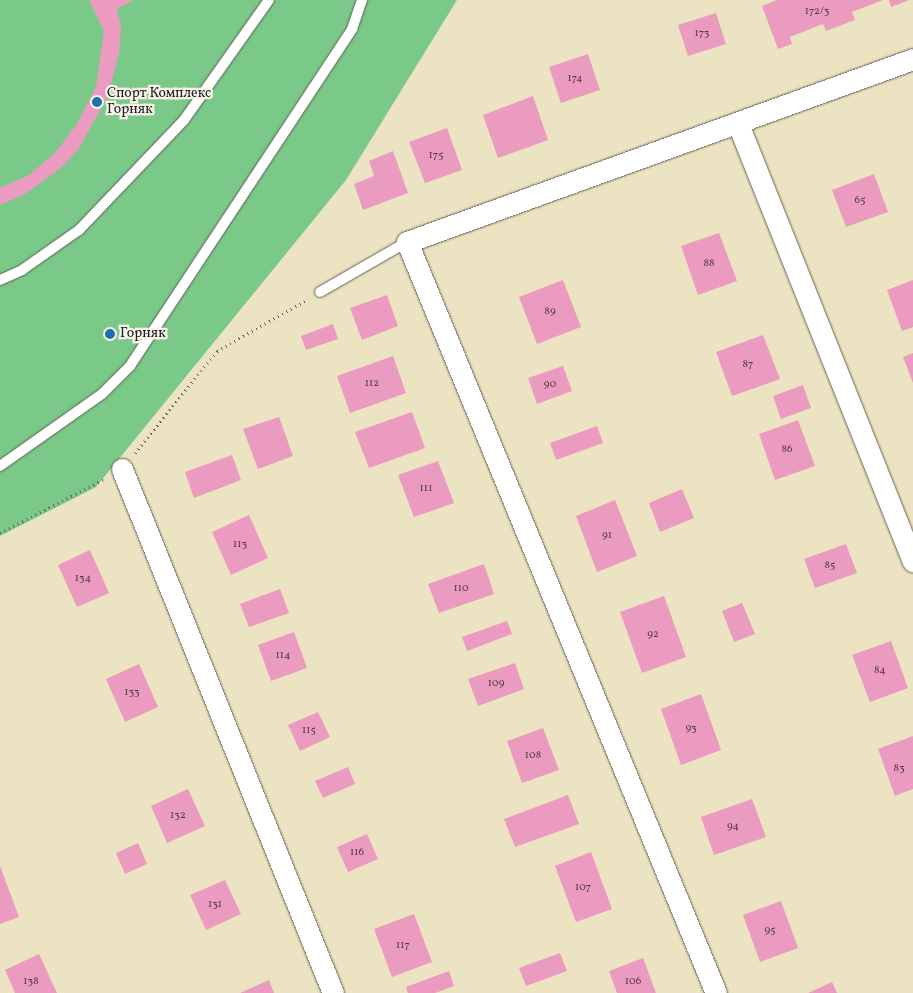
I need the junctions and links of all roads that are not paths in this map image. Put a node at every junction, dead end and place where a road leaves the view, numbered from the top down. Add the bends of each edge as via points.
1 (269, 0) edge
2 (362, 0) edge
3 (913, 59) edge
4 (738, 124) junction
5 (407, 242) junction
6 (0, 280) edge
7 (320, 292) road end
8 (0, 466) edge
9 (122, 469) road end
10 (913, 561) edge
11 (332, 993) edge
12 (716, 993) edge

1 - 6 lane via 184,120 79,230 22,270
2 - 8 lane via 352,29 130,366 102,394
3 - 4 street
4 - 5 street
4 - 10 street
5 - 7 lane
5 - 12 street
9 - 11 street

